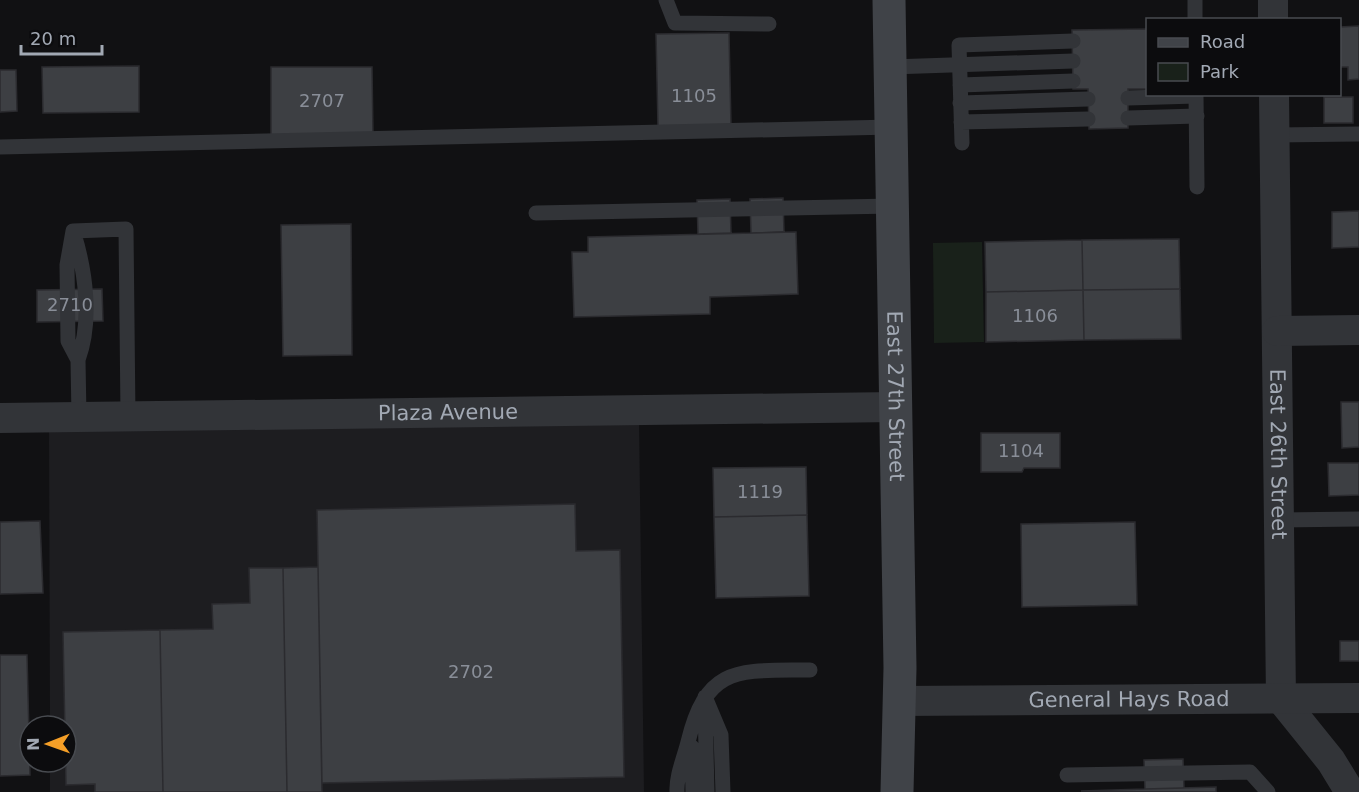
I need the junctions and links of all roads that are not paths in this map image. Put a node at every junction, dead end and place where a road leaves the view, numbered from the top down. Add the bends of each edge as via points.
1 (666, 0) edge
2 (889, 0) edge
3 (1195, 0) edge
4 (1273, 0) edge
5 (1195, 18) edge
6 (1273, 18) edge
7 (769, 24) dead end
8 (1073, 41) dead end
9 (1073, 61) dead end
10 (959, 65) junction
11 (891, 67) junction
12 (1073, 81) dead end
13 (960, 85) junction
14 (1173, 96) edge
15 (1196, 96) edge
16 (1274, 96) edge
17 (1128, 98) dead end
18 (1088, 99) dead end
19 (960, 103) junction
20 (1197, 116) junction
21 (1128, 118) dead end
22 (1088, 119) dead end
23 (961, 122) junction
24 (892, 127) junction
25 (1359, 134) edge
26 (1274, 135) junction
27 (962, 143) dead end
28 (0, 147) edge
29 (1197, 188) dead end
30 (892, 207) junction
31 (537, 213) dead end
32 (1359, 330) edge
33 (1277, 331) junction
34 (896, 407) junction
35 (79, 417) junction
36 (128, 417) junction
37 (0, 418) edge
38 (1359, 519) edge
39 (1279, 520) junction
40 (810, 670) dead end
41 (705, 697) junction
42 (1359, 698) edge
43 (1281, 699) junction
44 (898, 701) junction
45 (692, 726) junction
46 (1067, 775) dead end
47 (677, 792) edge
48 (693, 792) edge
49 (707, 792) edge
50 (723, 792) edge
51 (897, 792) edge
52 (1268, 792) edge
53 (1350, 792) edge

1 - 7 lane via 675,23
2 - 11 main road, East 27th Street
3 - 5 lane
4 - 6 street
8 - 10 lane via 959,45
9 - 10 lane
10 - 11 lane
10 - 13 lane
11 - 24 main road, East 27th Street
12 - 13 lane
13 - 19 lane
14 - 17 lane
15 - 20 lane
16 - 26 street, East 26th Street
18 - 19 lane
19 - 23 lane
20 - 21 lane
20 - 29 lane
22 - 23 lane
23 - 27 lane
24 - 28 lane
24 - 30 main road, East 27th Street
25 - 26 lane
26 - 33 street, East 26th Street
30 - 31 lane
30 - 34 main road, East 27th Street
32 - 33 street
33 - 39 street, East 26th Street
34 - 36 street, Plaza Avenue
34 - 44 main road, East 27th Street
35 - 36 street, Plaza Avenue
35 - 36 lane via 78,360 68,341 67,265 74,231 126,229
35 - 37 street, Plaza Avenue
38 - 39 lane
39 - 43 street, East 26th Street
40 - 41 lane via 733,674
41 - 45 lane
41 - 49 lane
41 - 50 lane via 722,735
42 - 43 street, General Hays Road
43 - 44 street, General Hays Road
43 - 53 street via 1331,761
44 - 51 main road, East 27th Street
45 - 47 lane
45 - 48 lane
46 - 52 lane via 1250,772

